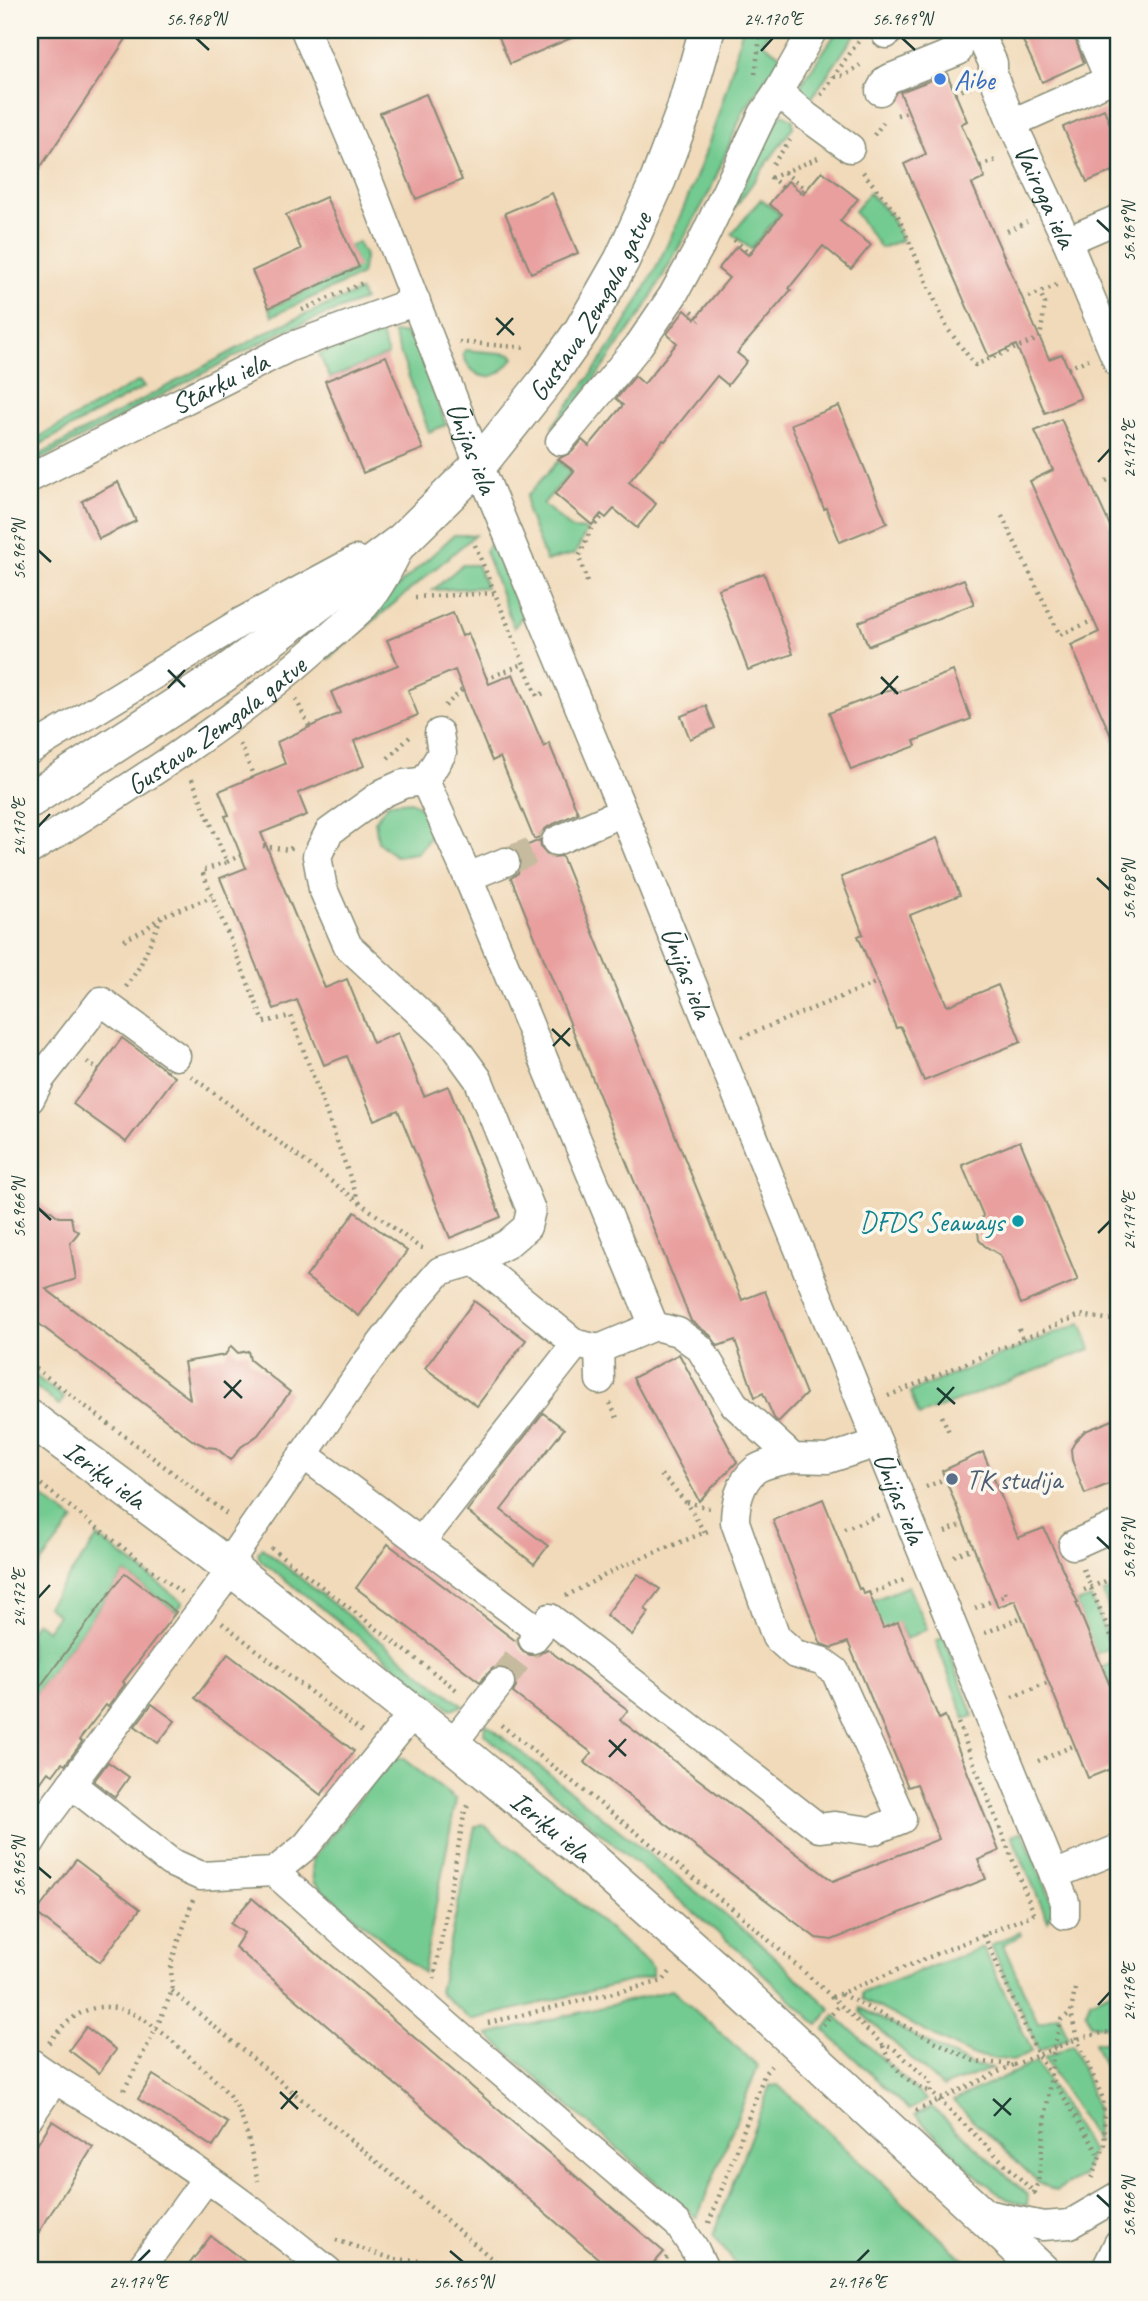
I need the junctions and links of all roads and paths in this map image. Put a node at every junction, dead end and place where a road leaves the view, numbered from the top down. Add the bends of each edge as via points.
1 (305, 30) edge
2 (707, 30) edge
3 (813, 30) edge
4 (1088, 30) edge
5 (881, 31) edge
6 (967, 38) edge
7 (1114, 77) edge
8 (983, 81) junction
9 (880, 91) dead end
10 (778, 92) junction
11 (955, 93) dead end
12 (806, 117) junction
13 (886, 119) dead end
14 (1012, 123) junction
15 (857, 143) junction
16 (1006, 156) dead end
17 (980, 166) dead end
18 (785, 172) junction
19 (771, 178) junction
20 (783, 187) dead end
21 (802, 192) dead end
22 (1034, 219) dead end
23 (1118, 219) edge
24 (1007, 231) dead end
25 (1067, 242) junction
26 (700, 246) junction
27 (751, 257) dead end
28 (1060, 283) dead end
29 (1040, 292) junction
30 (1029, 297) dead end
31 (416, 301) junction
32 (452, 341) dead end
33 (527, 348) dead end
34 (1118, 363) edge
35 (560, 441) dead end
36 (479, 465) junction
37 (1118, 476) edge
38 (30, 478) edge
39 (1106, 481) dead end
40 (1002, 516) dead end
41 (602, 517) dead end
42 (403, 540) junction
43 (587, 582) dead end
44 (496, 593) dead end
45 (415, 597) dead end
46 (1094, 620) dead end
47 (523, 664) dead end
48 (486, 679) dead end
49 (295, 695) dead end
50 (310, 728) dead end
51 (439, 733) dead end
52 (237, 737) dead end
53 (30, 750) edge
54 (188, 768) dead end
55 (254, 777) dead end
56 (425, 781) junction
57 (30, 800) edge
58 (623, 812) junction
59 (556, 841) tunnel mouth
60 (30, 850) edge
61 (241, 855) dead end
62 (227, 862) junction
63 (505, 862) tunnel mouth
64 (468, 877) junction
65 (212, 897) junction
66 (162, 916) junction
67 (124, 940) dead end
68 (878, 982) dead end
69 (101, 1000) junction
70 (736, 1040) dead end
71 (176, 1056) joint
72 (30, 1100) edge
73 (358, 1199) junction
74 (433, 1251) dead end
75 (474, 1261) junction
76 (1118, 1318) edge
77 (654, 1326) junction
78 (1019, 1329) dead end
79 (1023, 1339) junction
80 (587, 1347) junction
81 (30, 1364) edge
82 (600, 1380) dead end
83 (882, 1398) dead end
84 (942, 1416) dead end
85 (47, 1422) edge
86 (949, 1432) dead end
87 (878, 1443) junction
88 (303, 1454) junction
89 (793, 1458) junction
90 (661, 1475) dead end
91 (946, 1479) dead end
92 (934, 1483) dead end
93 (886, 1513) dead end
94 (844, 1529) dead end
95 (250, 1531) junction
96 (1118, 1531) edge
97 (420, 1543) junction
98 (1073, 1545) joint
99 (973, 1548) dead end
100 (961, 1553) dead end
101 (229, 1568) junction
102 (911, 1576) dead end
103 (1118, 1576) edge
104 (1004, 1587) dead end
105 (1091, 1587) junction
106 (1084, 1591) dead end
107 (869, 1594) dead end
108 (556, 1601) dead end
109 (968, 1611) dead end
110 (1022, 1618) dead end
111 (978, 1636) dead end
112 (1118, 1651) edge
113 (1110, 1654) dead end
114 (1049, 1682) dead end
115 (500, 1683) tunnel mouth
116 (1004, 1700) dead end
117 (480, 1708) junction
118 (414, 1713) junction
119 (452, 1744) junction
120 (1075, 1745) dead end
121 (1030, 1764) dead end
122 (71, 1784) junction
123 (471, 1802) dead end
124 (30, 1843) edge
125 (1118, 1849) edge
126 (274, 1872) junction
127 (1054, 1875) junction
128 (201, 1876) junction
129 (1034, 1914) dead end
130 (1065, 1915) dead end
131 (984, 1935) junction
132 (670, 1972) dead end
133 (1075, 1989) dead end
134 (172, 1991) junction
135 (841, 1994) junction
136 (832, 1997) junction
137 (419, 2001) junction
138 (840, 2004) junction
139 (1071, 2012) junction
140 (157, 2027) junction
141 (821, 2027) dead end
142 (1118, 2035) edge
143 (1077, 2039) junction
144 (466, 2042) junction
145 (883, 2045) junction
146 (1054, 2048) junction
147 (1038, 2055) junction
148 (1014, 2065) junction
149 (771, 2066) dead end
150 (39, 2069) edge
151 (1050, 2074) junction
152 (931, 2092) junction
153 (939, 2099) junction
154 (111, 2113) junction
155 (912, 2113) dead end
156 (30, 2116) edge
157 (1100, 2156) junction
158 (206, 2179) junction
159 (1088, 2189) dead end
160 (1034, 2193) junction
161 (1118, 2196) edge
162 (1040, 2198) dead end
163 (976, 2212) junction
164 (269, 2222) junction
165 (1118, 2244) edge
166 (302, 2249) junction
167 (699, 2260) edge
168 (139, 2271) edge
169 (328, 2271) edge
170 (456, 2271) edge
171 (507, 2271) edge
172 (1042, 2271) edge
173 (1105, 2271) edge

1 - 31 street, Ūnijas iela
2 - 36 main road, Gustava Zemgala gatve via 663,169 622,260 554,371
3 - 10 street
4 - 7 street
5 - 12 path
6 - 8 street, Vairoga iela via 984,44 993,63
6 - 9 street via 886,80
7 - 14 street
8 - 11 path
8 - 14 street, Vairoga iela
10 - 12 street
10 - 26 street
12 - 15 street
12 - 19 path via 766,174
13 - 15 path
14 - 25 street, Vairoga iela
15 - 18 path
15 - 29 path via 861,169 898,216 947,328 975,365 1040,338 1045,304
16 - 17 path
18 - 19 path
18 - 21 path via 805,189
19 - 20 path
22 - 24 path
23 - 25 street
25 - 34 street, Vairoga iela
26 - 27 path via 725,233
26 - 35 street via 639,345
28 - 29 path
29 - 30 path
31 - 36 street, Ūnijas iela
31 - 38 street, Stārķu iela via 290,347
32 - 33 path
36 - 42 main road, Gustava Zemgala gatve
36 - 58 street, Ūnijas iela
37 - 39 path
40 - 46 path via 1060,635
41 - 43 path via 591,529 579,557
42 - 53 street, Gustava Zemgala gatve via 241,622
42 - 57 main road, Gustava Zemgala gatve via 223,675
42 - 60 street, Gustava Zemgala gatve via 365,604 291,670 205,737
44 - 45 path
47 - 48 path
49 - 50 path
51 - 56 street via 442,753
52 - 55 path
54 - 62 path
56 - 64 street
56 - 75 street via 383,793 329,832 317,856 323,889 348,946 452,1042 478,1079 531,1210 527,1227 507,1244
58 - 59 street
58 - 87 street, Ūnijas iela
61 - 62 path
62 - 65 path via 202,871
63 - 64 street
64 - 77 street
65 - 66 path
65 - 73 path via 264,1023 291,1016
66 - 67 path
66 - 69 path via 140,966 121,994
68 - 70 path
69 - 71 street
69 - 72 street via 41,1078
71 - 73 path via 179,1066
73 - 74 path via 419,1247
75 - 80 street
75 - 88 street via 440,1271 368,1361
76 - 79 path via 1080,1315
77 - 80 street
77 - 89 street via 678,1332 700,1348 734,1404
78 - 79 path
79 - 83 path
80 - 82 street
80 - 97 street
81 - 95 path
84 - 86 path
85 - 101 main road, Ieriķu iela
87 - 89 street via 828,1459
87 - 127 street, Ūnijas iela
88 - 95 street
88 - 97 street
89 - 97 street via 756,1469 735,1504 735,1522 776,1637 794,1654 821,1661 835,1671 902,1819 872,1831 818,1828 550,1618 536,1635
90 - 108 path via 692,1509 705,1532 622,1566
91 - 92 path
93 - 94 path
95 - 101 street
95 - 117 path
96 - 98 street via 1113,1527
98 - 105 path
99 - 100 path
101 - 118 main road, Ieriķu iela
101 - 122 street
102 - 107 path
103 - 105 path
104 - 109 path via 1006,1595
105 - 106 path
105 - 112 path
110 - 111 path
112 - 113 path
114 - 116 path
115 - 117 street
117 - 119 street
117 - 136 path via 744,1918
118 - 119 main road, Ieriķu iela
118 - 126 street via 306,1846
119 - 163 main road, Ieriķu iela via 726,1978
120 - 121 path
122 - 124 street
122 - 128 street via 170,1862
123 - 137 path via 465,1810 432,1986
125 - 127 street
126 - 128 street
126 - 137 street
127 - 130 street, Ūnijas iela
128 - 134 path via 171,1963
129 - 131 path
131 - 135 path
131 - 147 path
132 - 144 path via 663,1981 479,2026
133 - 139 path
134 - 140 path
134 - 171 path
135 - 136 path
135 - 148 path via 974,2062
136 - 138 path
137 - 144 street
138 - 141 path
138 - 145 path
139 - 143 path
139 - 146 path via 1061,2020
140 - 150 path via 123,2009 93,2007 58,2030
140 - 154 path
140 - 164 path via 226,2090 240,2114
142 - 143 path via 1105,2032
143 - 146 path
143 - 157 path via 1103,2099 1105,2144
144 - 167 street via 678,2224
145 - 152 path via 895,2066 919,2088
145 - 152 path via 893,2048 930,2081
146 - 147 path
146 - 151 path
147 - 148 path
147 - 151 path
148 - 153 path
149 - 167 path via 706,2231
150 - 154 street
150 - 156 street
151 - 157 path
151 - 160 path
152 - 153 path
153 - 155 path
153 - 160 path
154 - 158 street
157 - 159 path
158 - 164 street
158 - 168 street
160 - 162 path
161 - 163 street via 1070,2224 1043,2226
163 - 172 main road, Ieriķu iela
164 - 166 street
165 - 173 street
166 - 169 street
166 - 170 path via 324,2235 393,2259 424,2261

